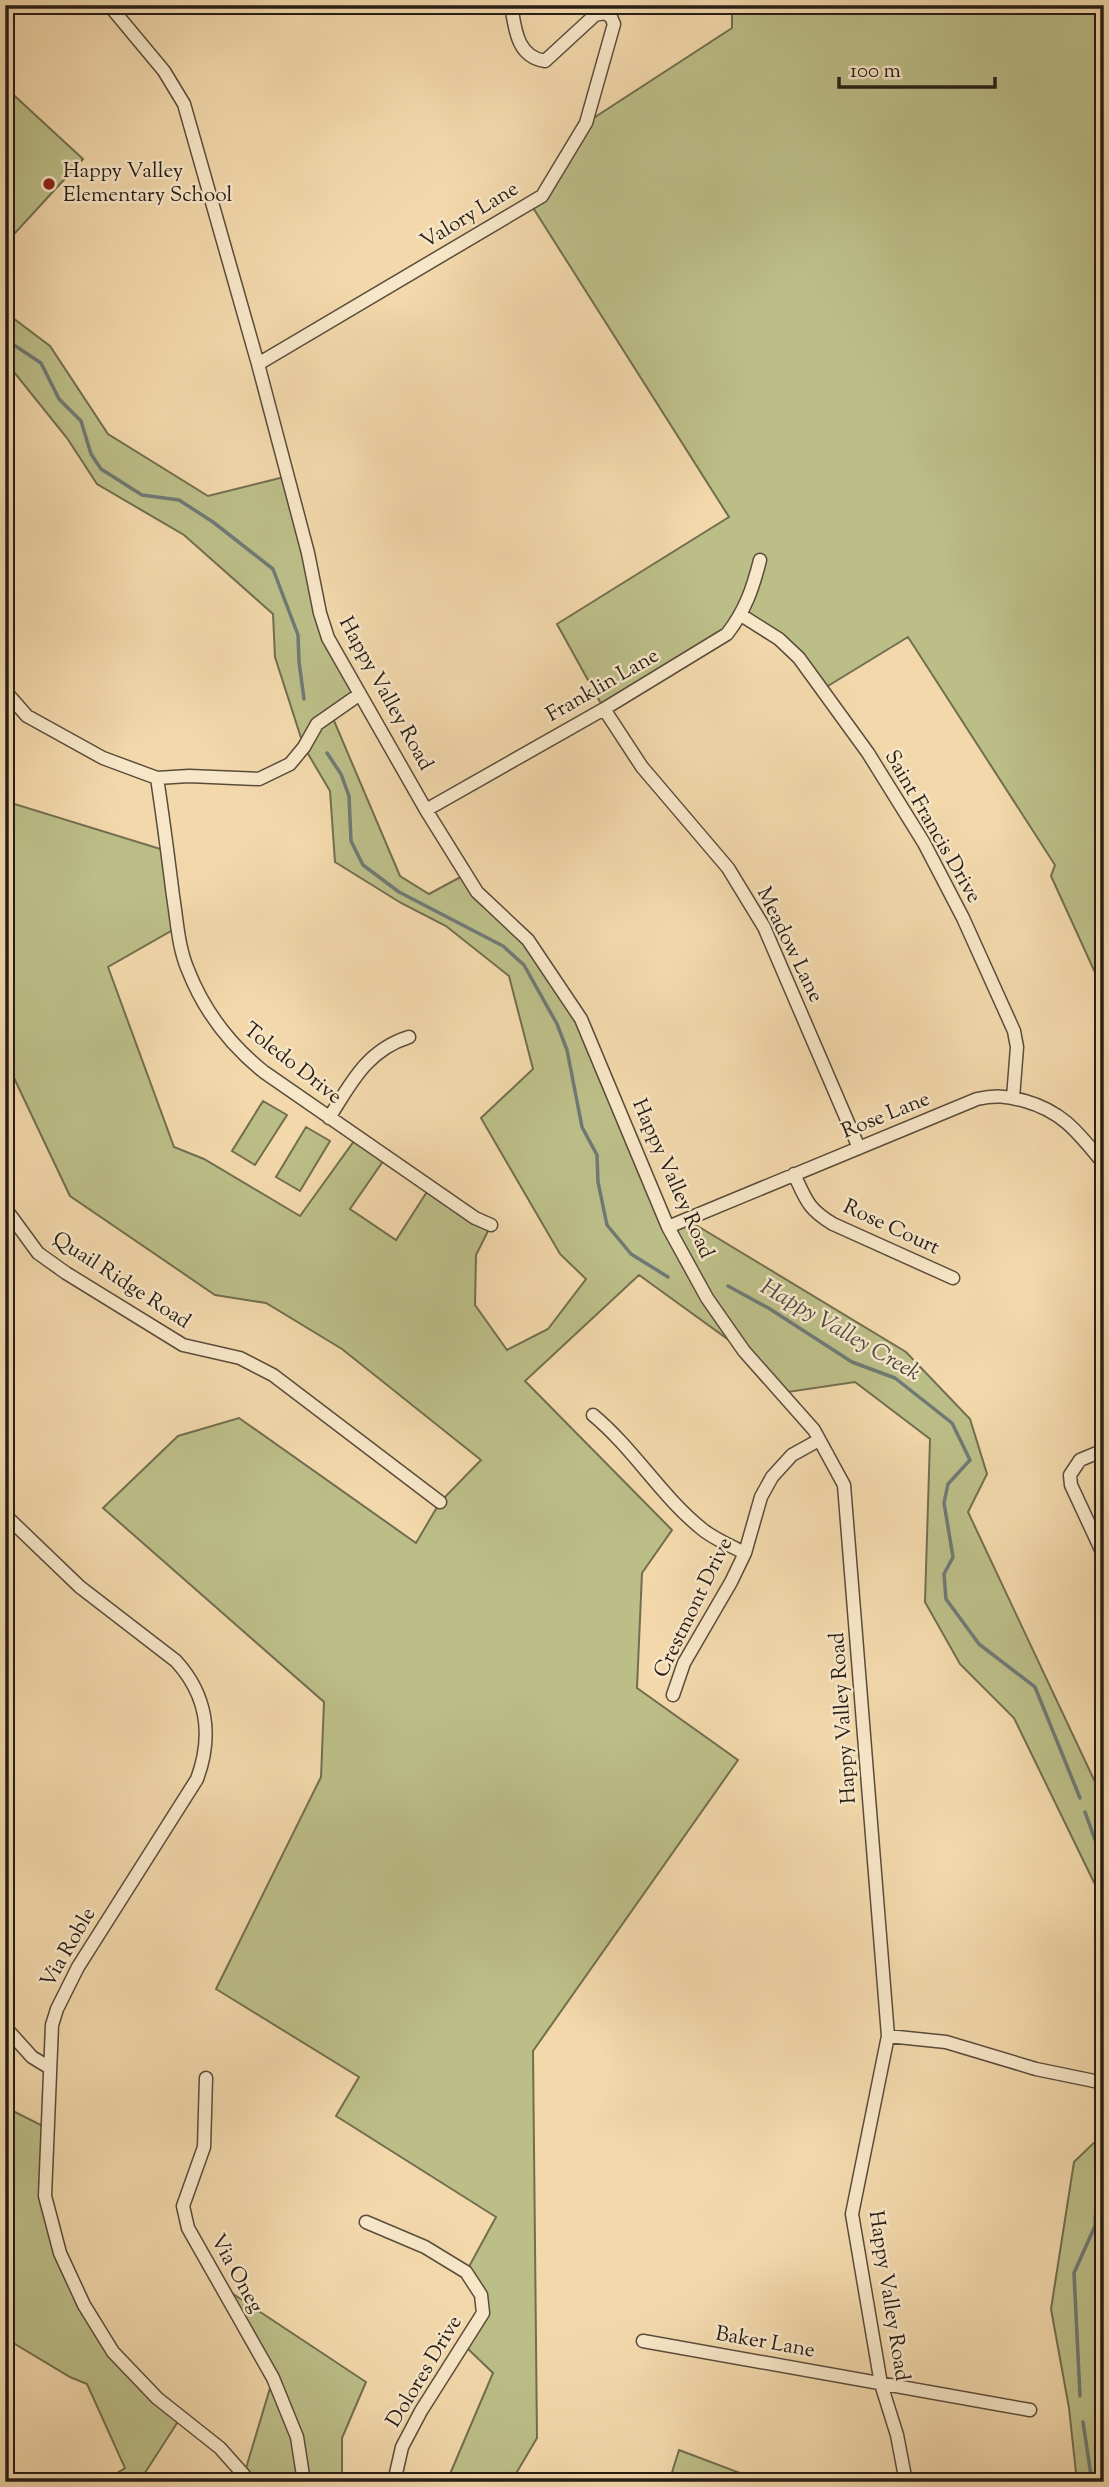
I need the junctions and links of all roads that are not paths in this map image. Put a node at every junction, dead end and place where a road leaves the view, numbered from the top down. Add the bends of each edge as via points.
1 (109, 5) edge
2 (512, 5) edge
3 (258, 364) junction
4 (760, 560) dead end
5 (741, 615) junction
6 (5, 691) edge
7 (360, 694) junction
8 (604, 709) junction
9 (157, 778) junction
10 (426, 810) junction
11 (409, 1037) dead end
12 (1013, 1098) junction
13 (329, 1118) junction
14 (859, 1148) junction
15 (1104, 1164) edge
16 (794, 1174) junction
17 (5, 1208) edge
18 (491, 1225) dead end
19 (668, 1227) junction
20 (953, 1278) dead end
21 (593, 1415) dead end
22 (819, 1440) junction
23 (1104, 1450) edge
24 (440, 1502) dead end
25 (6, 1518) edge
26 (745, 1553) junction
27 (1104, 1556) edge
28 (673, 1695) dead end
29 (5, 2027) edge
30 (888, 2036) junction
31 (50, 2068) junction
32 (206, 2078) dead end
33 (1104, 2084) edge
34 (366, 2222) dead end
35 (643, 2341) dead end
36 (881, 2384) junction
37 (1030, 2410) dead end
38 (247, 2482) edge
39 (304, 2482) edge
40 (394, 2482) edge
41 (906, 2482) edge

1 - 3 street, Happy Valley Road via 164,71 184,104
2 - 3 street, Valory Lane via 519,46 538,60 545,61 595,15 605,13 614,24 586,123 542,196
3 - 7 street, Happy Valley Road via 324,626
4 - 5 street, Franklin Lane
5 - 8 street, Franklin Lane via 727,634
5 - 12 street, Saint Francis Drive via 779,639 814,676 924,843 1014,1031
6 - 9 street via 27,716 103,758
7 - 9 street via 317,724 290,764 259,779
7 - 10 street, Happy Valley Road
8 - 10 street, Franklin Lane
8 - 14 street, Meadow Lane via 642,767 728,868 764,927
9 - 13 street, Toledo Drive via 186,967 203,1004 241,1054
10 - 19 street, Happy Valley Road via 477,892 528,940 581,1019
11 - 13 street via 393,1042 363,1065
12 - 14 street, Rose Lane via 996,1095 977,1100
12 - 15 street, Rose Lane via 1058,1114
13 - 18 street, Toledo Drive
14 - 16 street, Rose Lane
16 - 19 street, Rose Lane
16 - 20 street, Rose Court via 817,1214
17 - 24 street, Quail Ridge Road via 38,1254 66,1273 183,1345 240,1358 273,1375
19 - 22 street, Happy Valley Road via 706,1298
21 - 26 street via 687,1516 704,1531
22 - 26 street, Crestmont Drive via 792,1455 772,1477 761,1497
22 - 30 street, Happy Valley Road via 844,1485 847,1509
23 - 27 street via 1080,1460 1070,1475
25 - 31 street, Via Roble via 80,1587 185,1670 200,1696 206,1722 206,1751 197,1779 69,1983 52,2025
26 - 28 street, Crestmont Drive via 684,1663
29 - 31 street via 32,2057
30 - 33 street via 946,2042
30 - 36 street, Happy Valley Road via 852,2214
31 - 38 street, Via Roble via 45,2196 60,2253 84,2305 130,2372 220,2448
32 - 39 street, Via Oneg via 204,2147 183,2206 188,2228 273,2378 297,2437
34 - 40 street, Dolores Drive via 425,2247 466,2272 481,2295 483,2313 402,2447
35 - 36 street, Baker Lane
36 - 37 street, Baker Lane
36 - 41 street, Happy Valley Road

